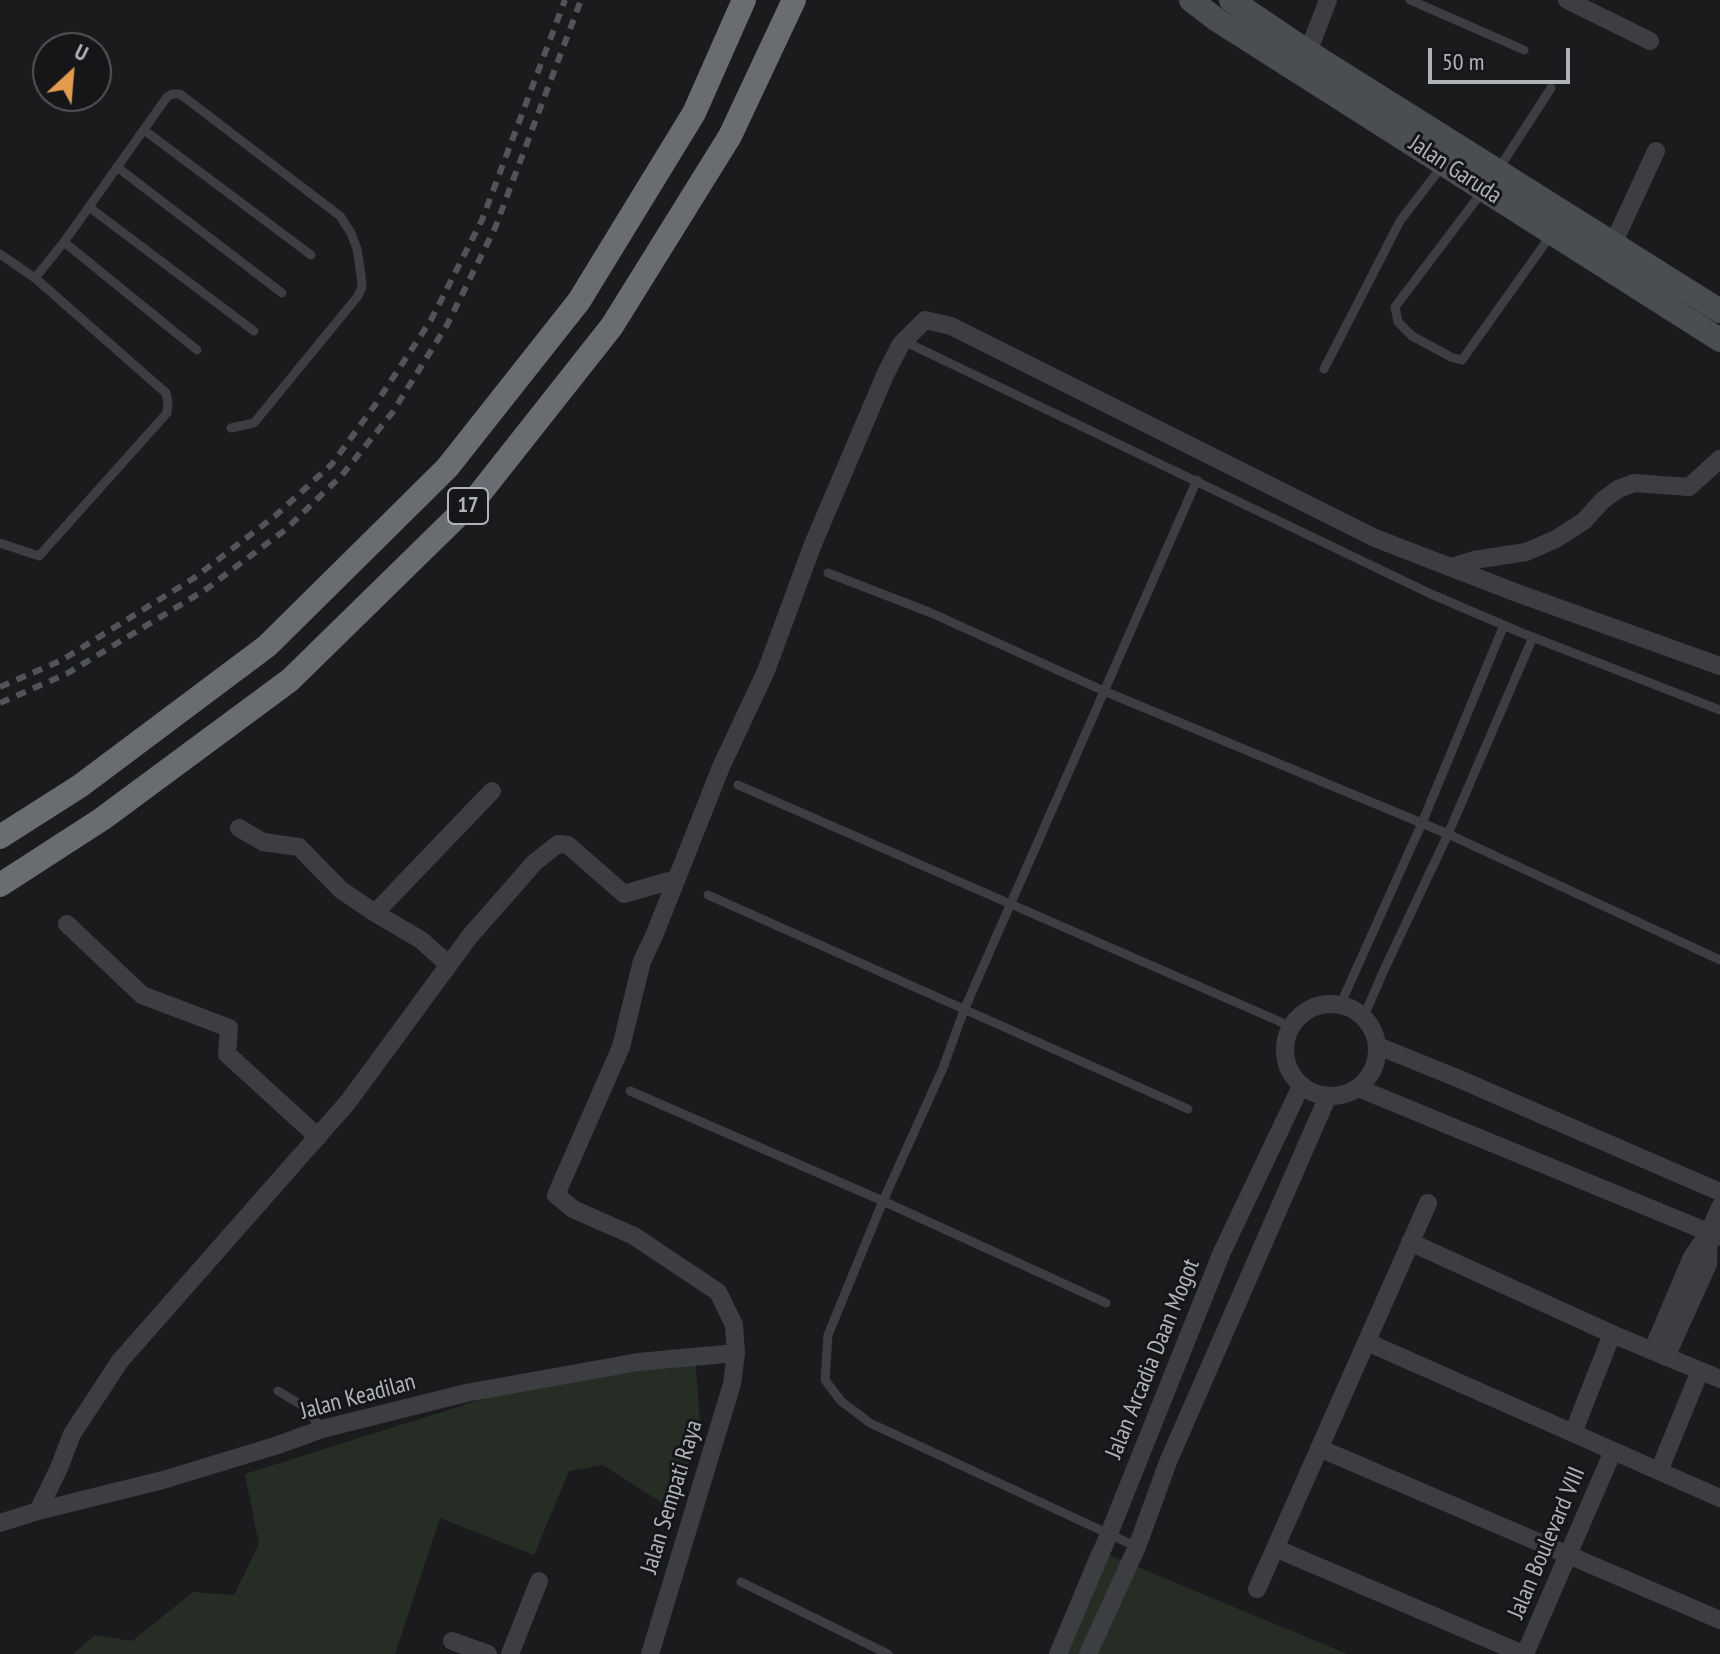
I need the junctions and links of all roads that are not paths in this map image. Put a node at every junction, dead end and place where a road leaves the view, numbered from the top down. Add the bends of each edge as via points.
1 (744, 0) edge
2 (794, 0) edge
3 (1191, 0) edge
4 (1328, 0) edge
5 (1410, 0) edge
6 (1567, 0) edge
7 (1232, 1) edge
8 (1217, 20) junction
9 (1650, 41) dead end
10 (1524, 50) dead end
11 (1308, 52) junction
12 (1551, 88) dead end
13 (144, 130) junction
14 (1656, 151) dead end
15 (1444, 163) junction
16 (117, 167) junction
17 (1491, 180) junction
18 (89, 207) junction
19 (1559, 223) junction
20 (64, 242) junction
21 (1613, 244) junction
22 (0, 254) edge
23 (311, 255) dead end
24 (35, 278) junction
25 (282, 293) dead end
26 (1720, 311) edge
27 (254, 331) dead end
28 (1720, 340) edge
29 (912, 345) dead end
30 (197, 350) dead end
31 (1324, 369) dead end
32 (231, 428) dead end
33 (1720, 459) edge
34 (1197, 480) junction
35 (0, 543) edge
36 (1451, 567) junction
37 (828, 573) dead end
38 (1504, 625) junction
39 (1533, 637) junction
40 (1720, 666) edge
41 (1104, 691) junction
42 (1720, 710) edge
43 (738, 785) dead end
44 (492, 791) dead end
45 (1422, 823) junction
46 (239, 828) dead end
47 (1448, 834) junction
48 (0, 837) edge
49 (676, 879) junction
50 (0, 885) edge
51 (708, 895) dead end
52 (1010, 905) junction
53 (375, 913) junction
54 (67, 924) dead end
55 (1720, 960) edge
56 (448, 964) junction
57 (1341, 1003) junction
58 (964, 1010) junction
59 (1364, 1016) junction
60 (1290, 1026) junction
61 (1378, 1046) junction
62 (1301, 1086) junction
63 (1358, 1088) junction
64 (630, 1091) dead end
65 (1328, 1096) junction
66 (1188, 1109) dead end
67 (318, 1137) junction
68 (1720, 1192) edge
69 (883, 1201) junction
70 (1428, 1203) dead end
71 (1720, 1207) edge
72 (1715, 1234) edge
73 (1410, 1242) junction
74 (1106, 1303) dead end
75 (1612, 1334) junction
76 (1367, 1342) junction
77 (736, 1353) junction
78 (1659, 1354) junction
79 (1700, 1371) junction
80 (1720, 1379) edge
81 (278, 1391) dead end
82 (322, 1429) junction
83 (1573, 1433) junction
84 (1319, 1448) junction
85 (1613, 1451) junction
86 (1659, 1471) junction
87 (1720, 1498) edge
88 (38, 1511) junction
89 (0, 1523) edge
90 (1109, 1534) junction
91 (1137, 1547) junction
92 (1275, 1548) junction
93 (1569, 1555) junction
94 (539, 1581) dead end
95 (741, 1582) dead end
96 (1257, 1589) dead end
97 (1720, 1620) edge
98 (452, 1641) dead end
99 (488, 1654) edge
100 (510, 1654) edge
101 (650, 1654) edge
102 (888, 1654) edge
103 (1058, 1654) edge
104 (1088, 1654) edge
105 (1524, 1654) edge

1 - 48 highway, 17 via 694,113 579,301 447,468 267,646 80,786
2 - 50 highway, 17 via 730,136 612,326 477,497 290,680 102,819
3 - 8 main road, Jalan Garuda
4 - 11 street
5 - 10 lane
6 - 9 street
7 - 8 main road
7 - 11 main road, Jalan Garuda
8 - 15 main road, Jalan Garuda
11 - 17 main road, Jalan Garuda
12 - 17 lane
13 - 16 lane
13 - 23 lane
13 - 32 lane via 167,97 180,94 340,216 357,249 362,287 358,296 254,423
14 - 21 street
15 - 17 main road, Jalan Garuda
15 - 31 lane via 1400,221
16 - 18 lane
16 - 25 lane
17 - 19 main road, Jalan Garuda
17 - 19 lane via 1395,307 1398,322 1412,336 1462,360
18 - 20 lane
18 - 27 lane
19 - 21 main road, Jalan Garuda
19 - 28 main road, Jalan Garuda
20 - 24 lane
20 - 30 lane
21 - 26 main road, Jalan Garuda
22 - 24 lane
24 - 35 lane via 166,393 167,413 39,556
29 - 34 lane
33 - 36 street via 1689,487 1634,483 1618,489 1556,539 1526,552
34 - 38 lane
34 - 41 lane
36 - 40 street
36 - 49 street via 1375,538 951,326 925,320 901,344 886,373
37 - 41 lane
38 - 39 lane
38 - 45 lane
39 - 42 lane
39 - 47 lane
41 - 45 lane
41 - 52 lane
43 - 52 lane
44 - 53 street
45 - 47 lane
45 - 57 lane
46 - 53 street via 263,842 299,847 341,890
47 - 55 lane
47 - 59 lane
49 - 56 street via 624,894 568,845 558,844 535,862
49 - 77 street, Jalan Sempati Raya via 642,961 621,1047 556,1195 573,1209 634,1236 718,1292 734,1325
51 - 58 lane
52 - 58 lane
52 - 60 lane
53 - 56 street via 421,940
54 - 67 street via 142,995 229,1028 227,1054
56 - 67 street
57 - 59 street
57 - 60 street via 1303,1011
58 - 66 lane
58 - 69 lane
59 - 61 street
60 - 62 street via 1286,1058
61 - 63 street via 1376,1063
61 - 68 street
62 - 65 street
62 - 90 street, Jalan Arcadia Daan Mogot via 1222,1252
63 - 65 street
63 - 72 street
64 - 69 lane
65 - 91 street via 1168,1462
67 - 88 street via 120,1361 72,1434
69 - 74 lane
69 - 90 lane via 828,1335 825,1380 841,1401 870,1423
70 - 73 street
71 - 72 street
72 - 78 street
73 - 75 street
73 - 76 street
75 - 78 street
75 - 83 street
76 - 83 street
76 - 84 street
77 - 82 street, Jalan Keadilan via 638,1362 466,1393
77 - 101 street, Jalan Sempati Raya via 732,1384
78 - 79 street
79 - 80 street
79 - 86 street
81 - 82 lane via 305,1407
82 - 88 street, Jalan Keadilan via 163,1480
83 - 85 street
84 - 92 street
84 - 93 street
85 - 86 street
85 - 93 street, Jalan Boulevard VIII
86 - 87 street
88 - 89 street, Jalan Keadilan
90 - 91 lane
90 - 103 street, Jalan Arcadia Daan Mogot
91 - 104 street
92 - 96 street
92 - 105 street
93 - 97 street
93 - 105 street, Jalan Boulevard VIII
94 - 100 street
95 - 102 lane
98 - 99 street

